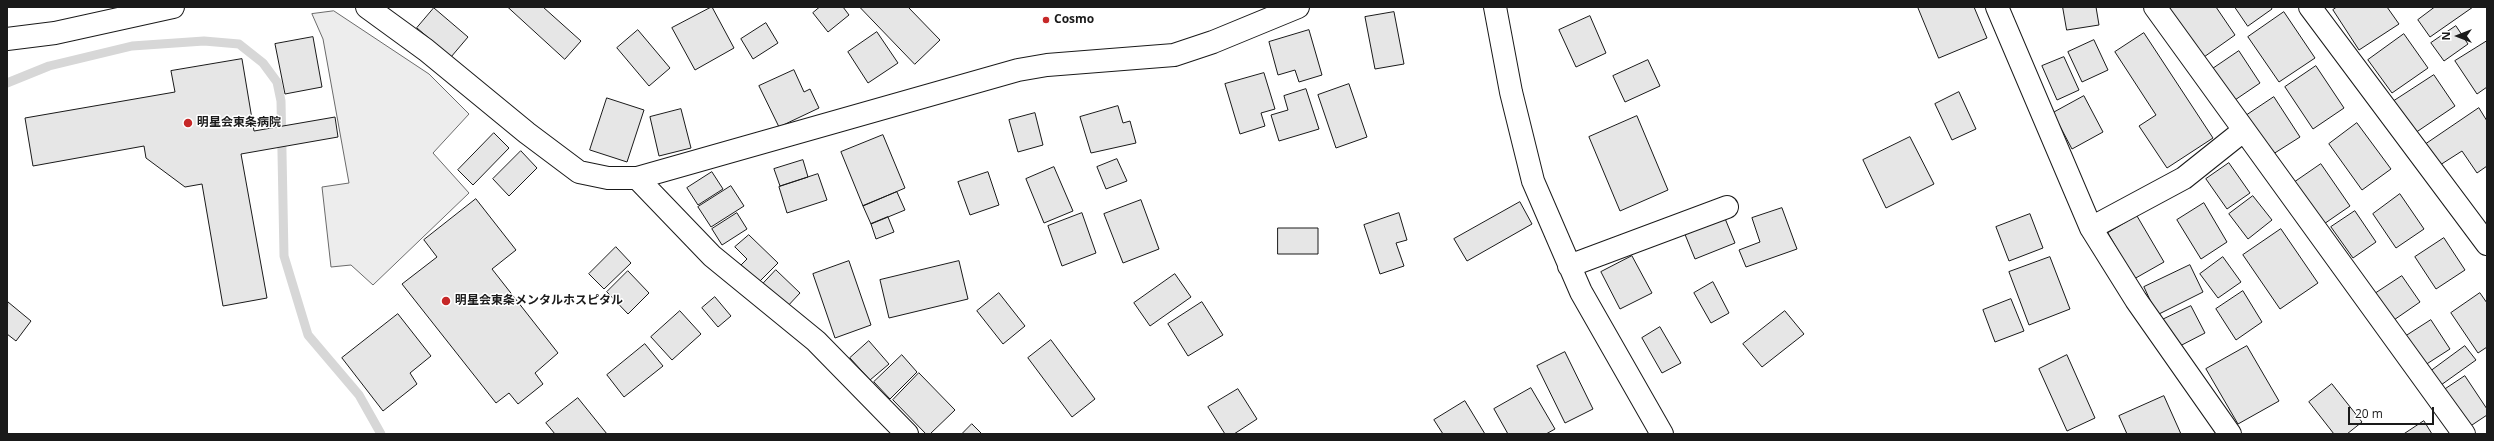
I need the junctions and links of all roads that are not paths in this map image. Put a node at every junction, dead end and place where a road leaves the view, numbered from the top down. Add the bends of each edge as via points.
1 (173, 7) edge
2 (367, 7) edge
3 (1298, 7) edge
4 (1495, 7) edge
5 (1997, 7) edge
6 (2155, 7) edge
7 (2310, 7) edge
8 (7, 39) edge
9 (2243, 132) junction
10 (637, 178) junction
11 (1727, 207) dead end
12 (2091, 228) junction
13 (2487, 244) edge
14 (1569, 266) junction
15 (907, 434) edge
16 (1662, 434) edge
17 (2230, 434) edge
18 (2464, 434) edge

1 - 8 street via 55,33
2 - 10 street via 426,50 579,172 608,178
3 - 10 street via 1174,55 1047,65 1018,70
4 - 14 street via 1511,92 1533,181
5 - 12 street
6 - 9 street
7 - 13 street
9 - 12 street via 2184,178
9 - 18 street
10 - 15 street via 712,256 816,341
11 - 14 street
12 - 17 street via 2136,300
14 - 16 street via 1581,292

